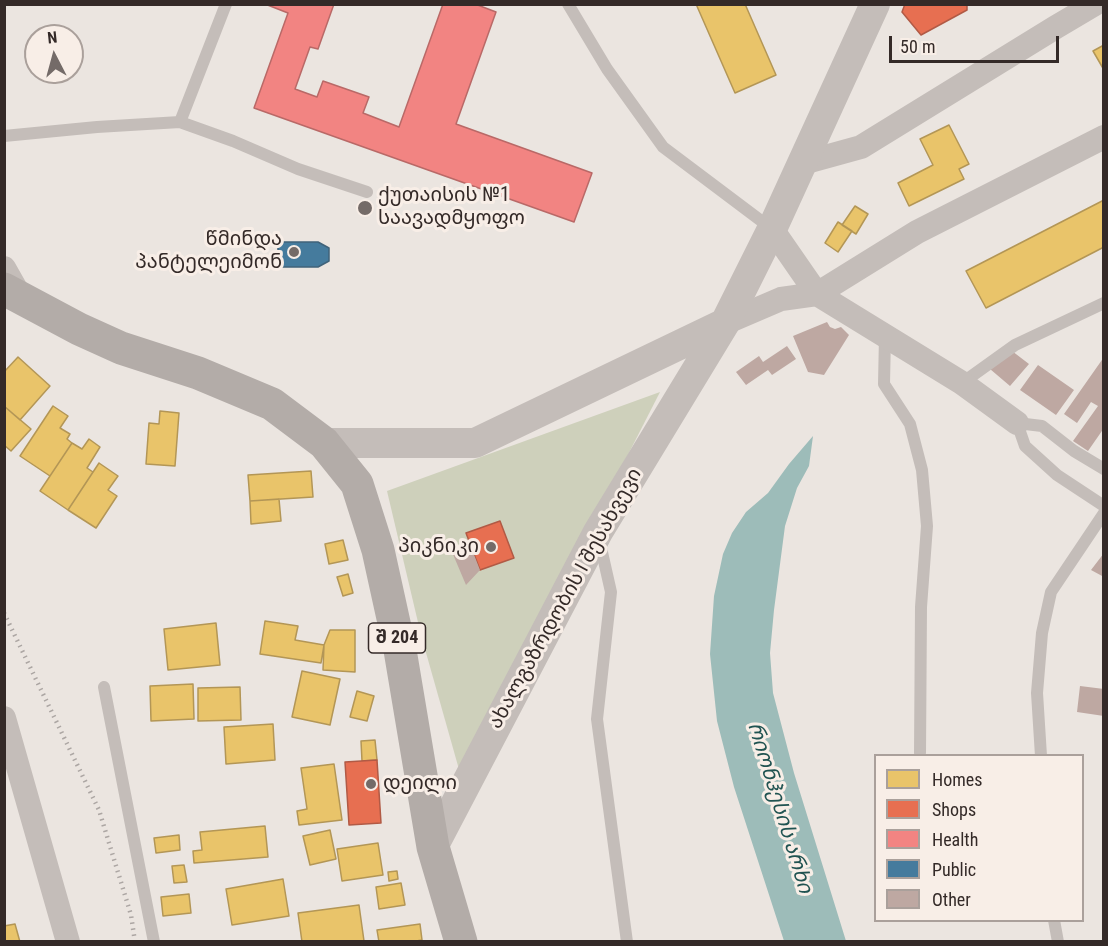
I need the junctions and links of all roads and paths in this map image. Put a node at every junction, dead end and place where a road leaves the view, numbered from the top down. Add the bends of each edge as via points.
1 (226, 4) edge
2 (568, 4) edge
3 (874, 4) edge
4 (1095, 4) edge
5 (180, 122) junction
6 (4, 136) edge
7 (1104, 137) edge
8 (803, 163) junction
9 (367, 192) dead end
10 (772, 229) junction
11 (4, 268) edge
12 (13, 294) edge
13 (817, 294) junction
14 (1104, 303) edge
15 (725, 323) junction
16 (885, 336) junction
17 (962, 383) junction
18 (1017, 423) junction
19 (324, 443) junction
20 (1104, 469) edge
21 (1104, 506) edge
22 (1104, 513) edge
23 (598, 532) junction
24 (104, 687) dead end
25 (4, 718) edge
26 (920, 753) dead end
27 (1041, 754) edge
28 (433, 848) junction
29 (1054, 922) edge
30 (68, 942) edge
31 (154, 942) edge
32 (461, 942) edge
33 (627, 942) edge
34 (1058, 942) edge

1 - 5 lane
2 - 10 lane via 607,69 663,147
3 - 8 street, ახალგაზრდობის I შესახვევი
4 - 8 street via 861,147
5 - 6 lane
5 - 9 lane
7 - 13 street via 917,232
8 - 10 street, ახალგაზრდობის I შესახვევი
10 - 13 street
10 - 15 street, ახალგაზრდობის I შესახვევი
11 - 12 street
12 - 19 main road, შ 204 via 121,348 198,373 272,404
13 - 15 street via 781,299
13 - 16 street
14 - 17 lane via 1015,345
15 - 19 street via 475,443
15 - 23 street, ახალგაზრდობის I შესახვევი
16 - 17 street
16 - 26 lane via 884,384 910,424 922,470 927,526 921,607
17 - 18 street
18 - 20 lane via 1042,426
18 - 21 lane via 1025,446 1057,475
19 - 28 main road, შ 204 via 357,484 378,550 400,650
22 - 27 lane via 1051,592 1042,633 1037,693
23 - 28 street, ახალგაზრდობის I შესახვევი
23 - 33 lane via 611,592 597,718
24 - 31 lane
25 - 30 street
28 - 32 main road, შ 204
29 - 34 lane

